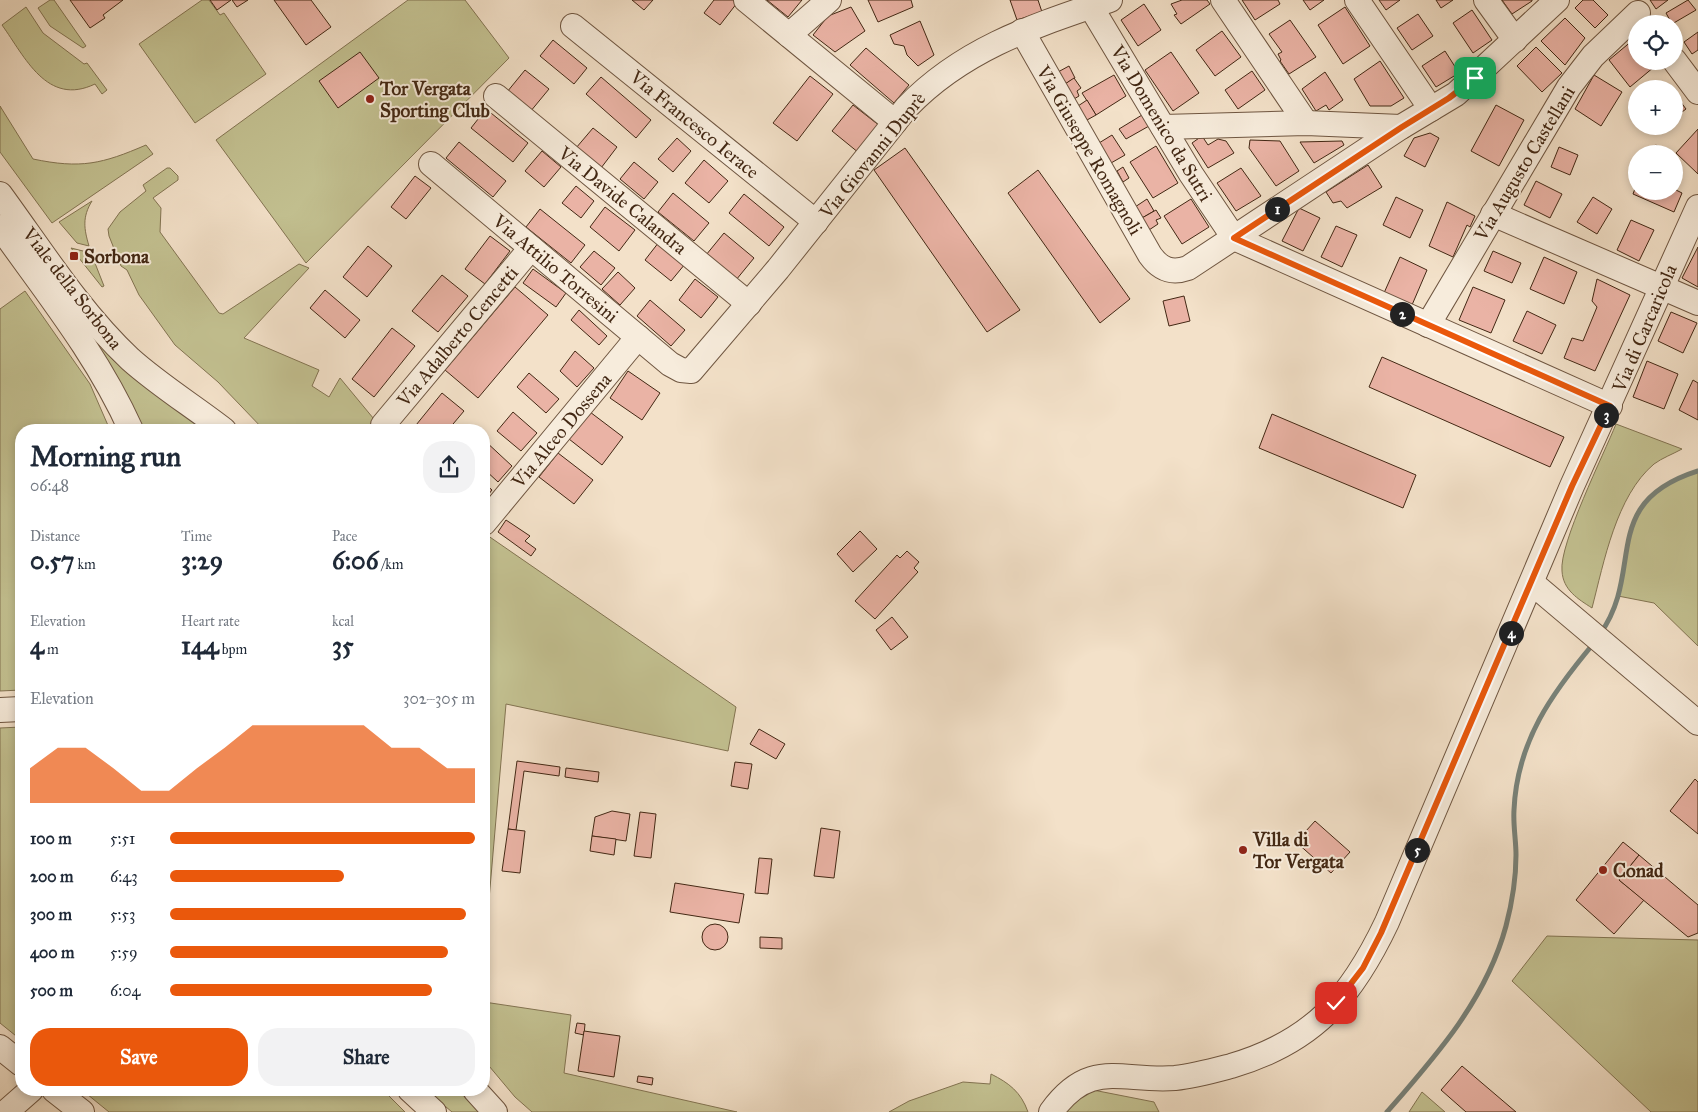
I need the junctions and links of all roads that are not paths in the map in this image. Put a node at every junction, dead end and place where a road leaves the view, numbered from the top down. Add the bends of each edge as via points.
1 (746, 0) edge
2 (829, 0) edge
3 (1222, 0) edge
4 (1357, 0) edge
5 (1486, 0) edge
6 (1557, 0) edge
7 (1101, 3) edge
8 (1637, 12) edge
9 (573, 26) dead end
10 (1022, 31) junction
11 (789, 35) junction
12 (1515, 40) junction
13 (1682, 70) edge
14 (1698, 92) edge
15 (496, 96) dead end
16 (1431, 109) junction
17 (895, 122) junction
18 (1306, 123) junction
19 (1163, 126) junction
20 (1402, 127) junction
21 (431, 164) dead end
22 (0, 194) edge
23 (1698, 207) edge
24 (1493, 214) junction
25 (816, 222) junction
26 (0, 227) edge
27 (1234, 238) junction
28 (531, 248) junction
29 (1662, 287) junction
30 (1698, 303) edge
31 (749, 304) junction
32 (1428, 325) junction
33 (638, 337) junction
34 (681, 370) joint
35 (1610, 406) junction
36 (128, 424) edge
37 (216, 424) edge
38 (384, 424) edge
39 (490, 516) edge
40 (1532, 583) junction
41 (15, 709) edge
42 (0, 710) edge
43 (1698, 723) edge
44 (0, 1047) edge
45 (15, 1059) edge
46 (25, 1096) edge
47 (62, 1096) edge
48 (417, 1096) edge
49 (480, 1096) edge
50 (6, 1112) edge
51 (82, 1112) edge
52 (434, 1112) edge
53 (495, 1112) edge
54 (1051, 1112) edge

1 - 11 street
2 - 11 street
3 - 18 street
4 - 16 street
5 - 12 street
6 - 12 street
7 - 10 street, Via Giovanni Duprè
7 - 19 street, Via Domenico da Sutri
8 - 24 street, Via Augusto Castellani via 1573,81
9 - 25 street, Via Francesco Ierace
10 - 17 street, Via Giovanni Duprè via 943,74
10 - 27 street, Via Giuseppe Romagnoli via 1150,254 1160,266 1172,272 1188,268
11 - 17 street
12 - 16 street via 1464,87
13 - 14 street
15 - 31 street, Via Davide Calandra
16 - 20 street
17 - 25 street, Via Giovanni Duprè
18 - 19 street
18 - 20 street
19 - 27 street, Via Domenico da Sutri
20 - 27 street
21 - 28 street, Via Attilio Torresini
22 - 37 street, Viale della Sorbona via 80,303 119,348 146,373
23 - 29 street, Via di Carcaricola
24 - 29 street
24 - 32 street, Via Augusto Castellani
25 - 31 street, Via Giovanni Duprè
26 - 36 street, Viale della Sorbona via 91,354
27 - 32 street
28 - 33 street, Via Attilio Torresini
28 - 38 street, Via Adalberto Cencetti
29 - 30 street
29 - 35 street, Via di Carcaricola
31 - 34 street, Via Giovanni Duprè via 696,367 691,371
32 - 35 street
33 - 34 street, Via Attilio Torresini
33 - 39 street, Via Alceo Dossena
35 - 40 street, Via di Carcaricola via 1572,486
40 - 43 street
40 - 54 street, Via di Carcaricola via 1384,928 1363,968 1336,1003 1303,1033 1265,1055 1205,1073 1175,1078 1106,1076 1088,1079 1067,1093
41 - 42 street
44 - 45 street
46 - 50 street
47 - 51 street
48 - 52 street
49 - 53 street

